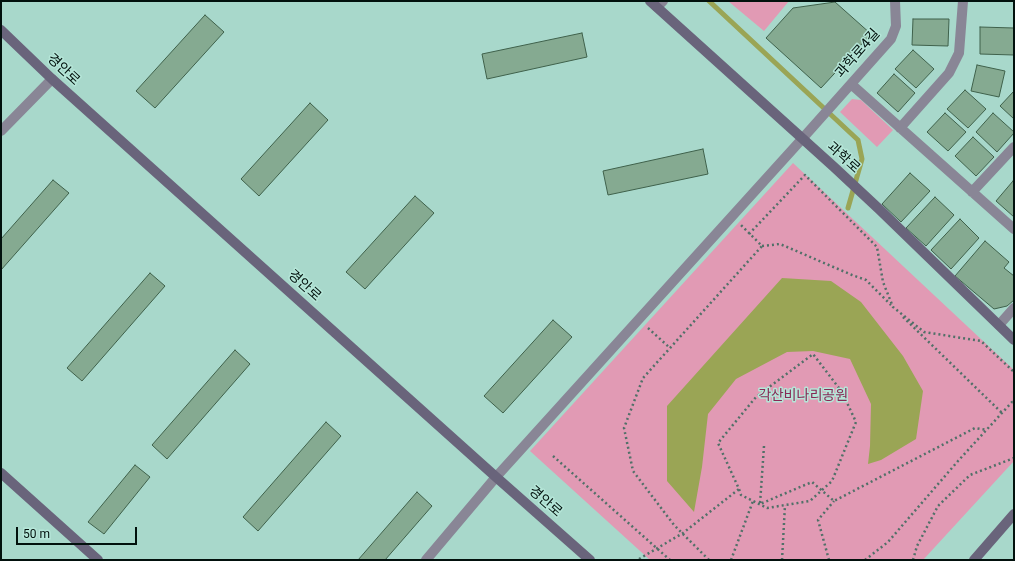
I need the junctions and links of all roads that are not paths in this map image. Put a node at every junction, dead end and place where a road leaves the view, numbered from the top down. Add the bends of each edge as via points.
1 (895, 1) edge
2 (963, 1) edge
3 (656, 3) edge
4 (1, 30) edge
5 (52, 79) junction
6 (851, 84) junction
7 (900, 128) junction
8 (1, 131) edge
9 (802, 139) junction
10 (1014, 147) edge
11 (972, 192) junction
12 (1014, 229) edge
13 (1014, 308) edge
14 (999, 325) junction
15 (1014, 340) edge
16 (1, 473) edge
17 (496, 477) junction
18 (1014, 514) edge
19 (98, 560) edge
20 (426, 560) edge
21 (590, 560) edge
22 (974, 560) edge

1 - 6 street, 과학로4길 via 896,26 891,38
2 - 7 street via 959,53 949,73
3 - 9 main road, 과학로
4 - 5 main road, 경안로
5 - 8 street
5 - 17 main road, 경안로
6 - 7 street
6 - 9 street, 과학로4길
7 - 11 street
9 - 14 main road, 과학로
9 - 17 street
10 - 11 street
11 - 12 street
13 - 14 street
14 - 15 main road, 과학로
16 - 19 main road
17 - 20 street
17 - 21 main road, 경안로
18 - 22 main road

